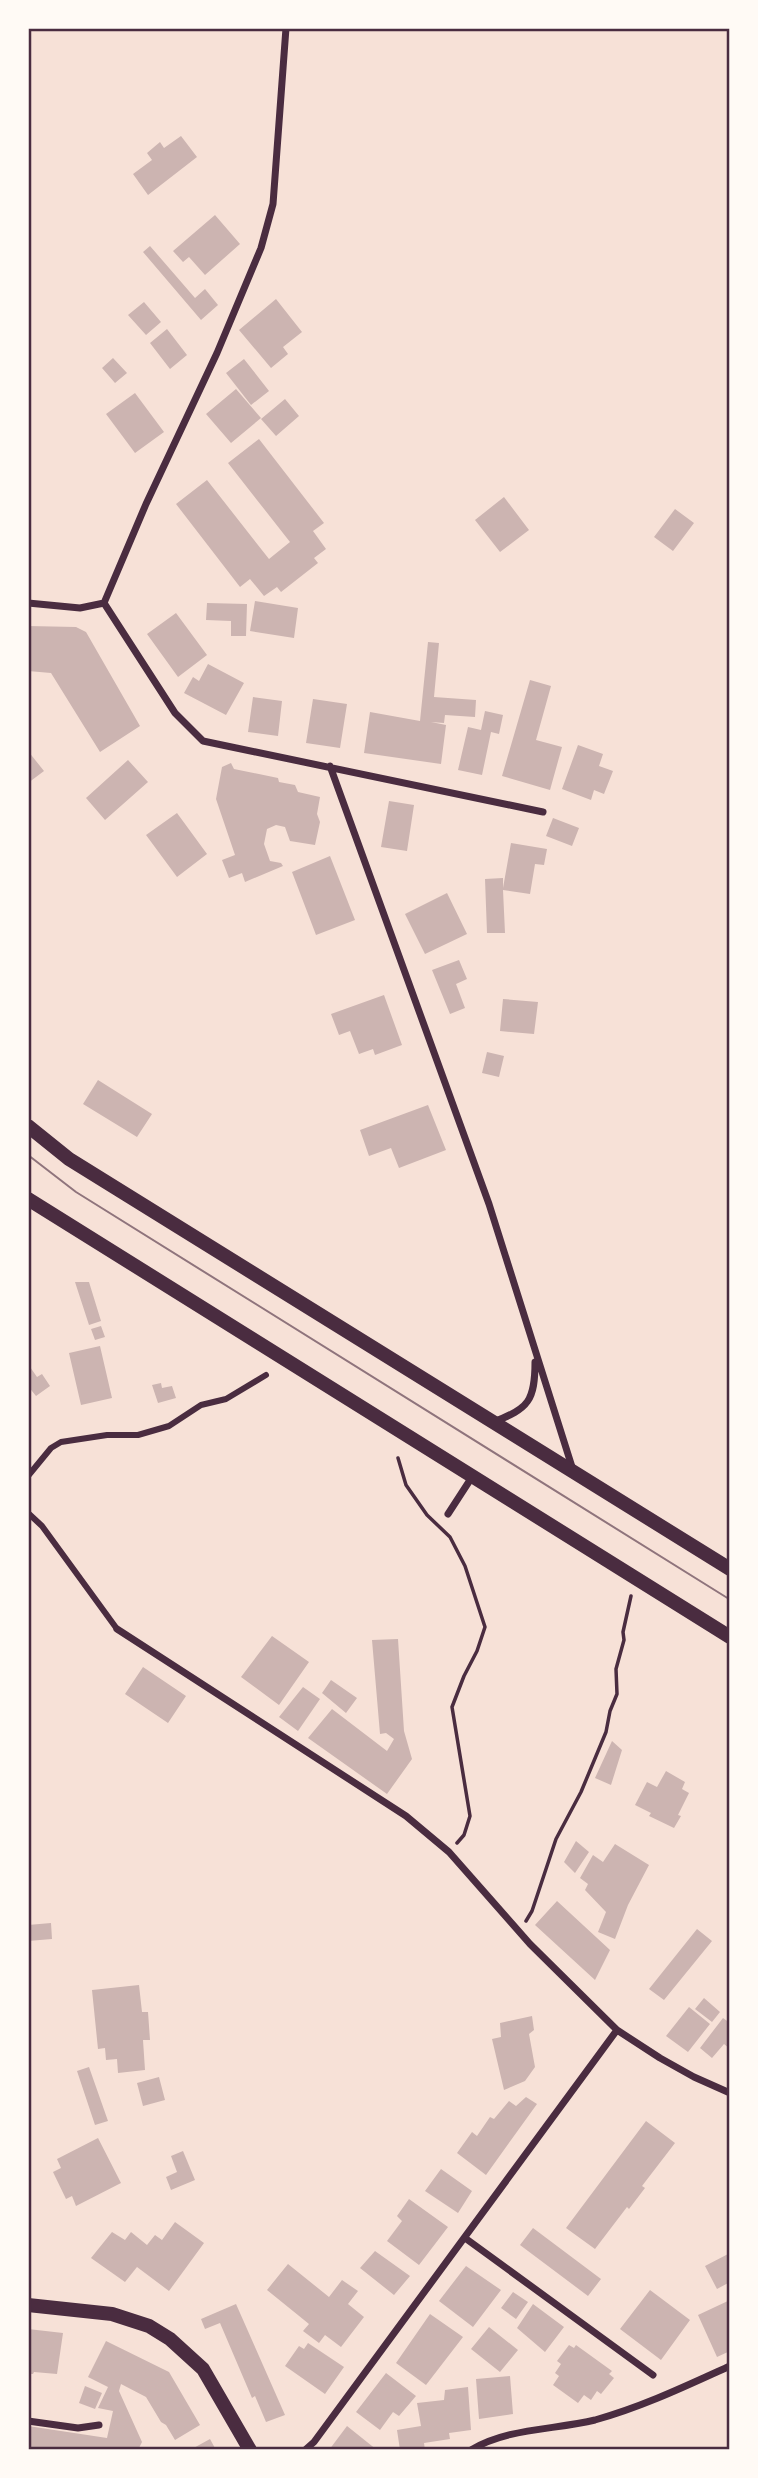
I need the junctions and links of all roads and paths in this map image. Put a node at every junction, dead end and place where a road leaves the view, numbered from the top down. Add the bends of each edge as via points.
1 (286, 28) edge
2 (28, 603) edge
3 (104, 603) junction
4 (330, 766) junction
5 (543, 812) dead end
6 (28, 1126) edge
7 (28, 1199) edge
8 (535, 1354) junction
9 (266, 1375) dead end
10 (492, 1423) junction
11 (398, 1458) dead end
12 (573, 1471) junction
13 (28, 1476) edge
14 (472, 1477) junction
15 (28, 1513) edge
16 (448, 1514) dead end
17 (730, 1569) edge
18 (631, 1595) dead end
19 (117, 1629) joint
20 (730, 1637) edge
21 (449, 1852) junction
22 (520, 1932) junction
23 (617, 2030) junction
24 (730, 2093) edge
25 (465, 2238) junction
26 (28, 2305) edge
27 (730, 2366) edge
28 (653, 2375) dead end
29 (28, 2421) edge
30 (99, 2425) dead end
31 (250, 2450) edge
32 (305, 2450) edge
33 (471, 2450) edge

1 - 3 street via 273,204 261,248
2 - 3 street via 80,608
3 - 4 street via 175,713 203,741
4 - 5 street
4 - 8 street via 489,1204
6 - 10 main road via 69,1159
7 - 14 main road
8 - 10 street via 535,1389 522,1408
8 - 12 street
9 - 13 street via 226,1399 201,1405 169,1426 138,1435 61,1442
10 - 12 main road
11 - 21 path via 406,1485 426,1515 450,1537 465,1566 485,1627 452,1707 470,1816 464,1835
12 - 17 main road
14 - 16 street
14 - 20 main road
15 - 19 street
18 - 22 path via 616,1669 617,1694 606,1732 556,1839 533,1911
19 - 21 street via 405,1816
21 - 22 street
22 - 23 street
23 - 24 street via 660,2059
23 - 25 street
25 - 28 street
25 - 32 street
26 - 31 main road via 112,2314 149,2326 170,2339 203,2369
27 - 33 street via 645,2404 594,2420 488,2440
29 - 30 street via 78,2428

